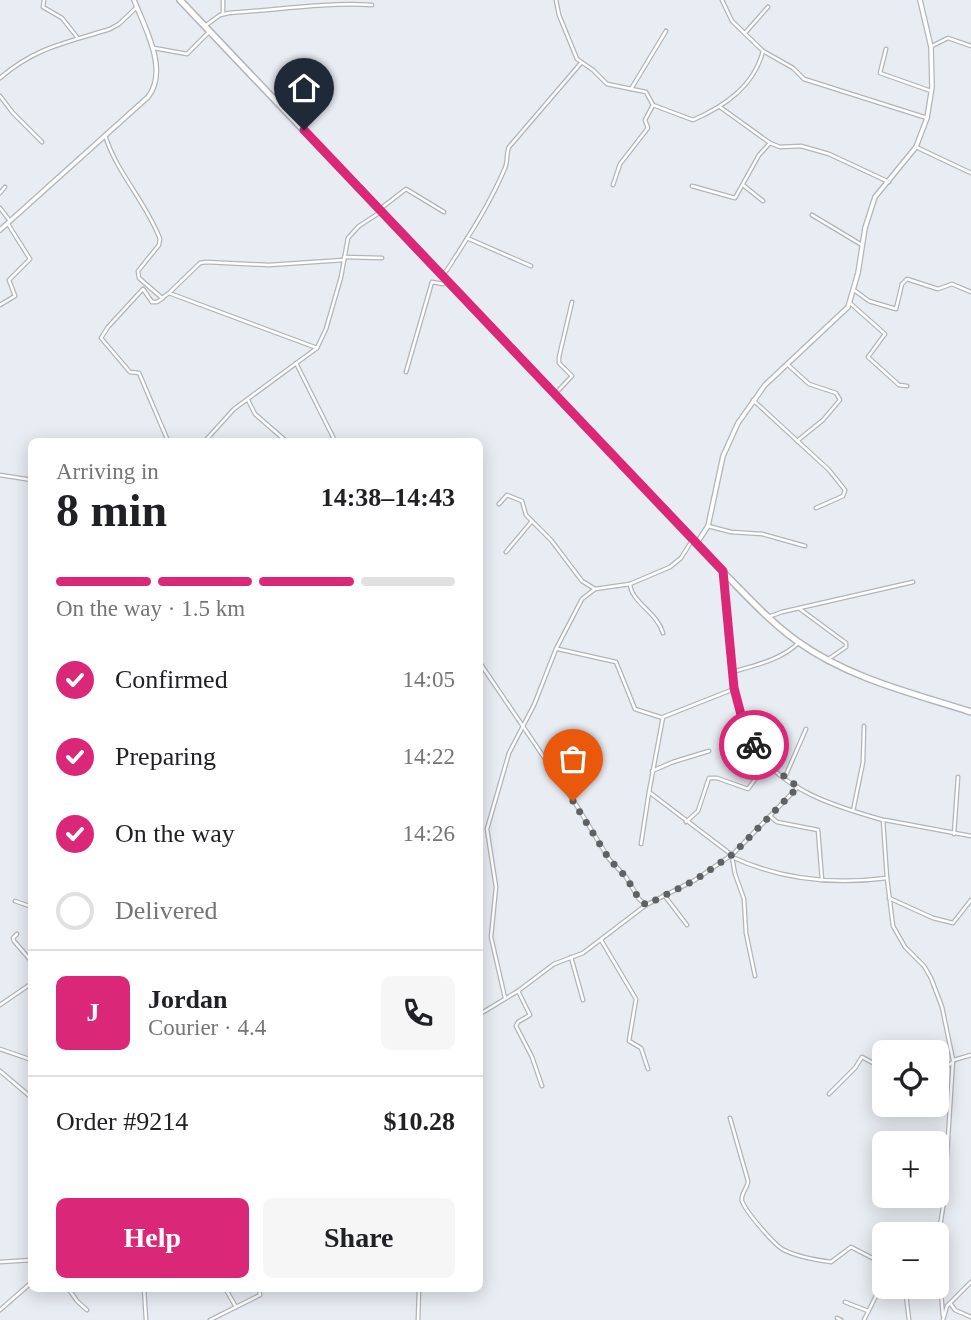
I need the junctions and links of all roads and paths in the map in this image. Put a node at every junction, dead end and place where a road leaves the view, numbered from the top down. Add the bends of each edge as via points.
1 (44, 0) edge
2 (134, 0) edge
3 (180, 0) edge
4 (223, 0) edge
5 (556, 0) edge
6 (722, 0) edge
7 (920, 0) edge
8 (372, 5) dead end
9 (137, 7) junction
10 (768, 7) dead end
11 (223, 15) junction
12 (207, 29) junction
13 (666, 31) dead end
14 (745, 33) junction
15 (78, 38) junction
16 (971, 46) edge
17 (931, 47) junction
18 (152, 48) junction
19 (886, 49) dead end
20 (763, 51) junction
21 (581, 63) junction
22 (0, 79) edge
23 (631, 89) junction
24 (931, 91) junction
25 (0, 96) edge
26 (653, 105) junction
27 (720, 107) junction
28 (927, 118) junction
29 (105, 135) junction
30 (42, 142) dead end
31 (771, 143) junction
32 (916, 147) junction
33 (971, 173) edge
34 (889, 182) junction
35 (613, 185) dead end
36 (743, 185) junction
37 (692, 186) dead end
38 (5, 187) dead end
39 (0, 193) edge
40 (763, 201) dead end
41 (0, 208) edge
42 (381, 210) junction
43 (444, 212) dead end
44 (811, 215) dead end
45 (9, 222) junction
46 (0, 230) edge
47 (467, 238) junction
48 (862, 245) junction
49 (344, 258) junction
50 (382, 258) dead end
51 (531, 266) dead end
52 (442, 276) junction
53 (447, 281) junction
54 (854, 290) junction
55 (971, 292) edge
56 (170, 293) junction
57 (163, 298) junction
58 (572, 302) dead end
59 (850, 303) junction
60 (0, 306) edge
61 (317, 348) junction
62 (296, 363) junction
63 (787, 364) junction
64 (406, 372) dead end
65 (907, 386) dead end
66 (555, 394) junction
67 (248, 400) junction
68 (752, 400) junction
69 (167, 438) edge
70 (208, 438) edge
71 (283, 438) edge
72 (334, 438) edge
73 (796, 442) junction
74 (0, 475) edge
75 (28, 479) edge
76 (499, 505) dead end
77 (816, 508) dead end
78 (532, 521) junction
79 (708, 526) junction
80 (695, 541) junction
81 (805, 546) dead end
82 (506, 552) dead end
83 (723, 571) junction
84 (913, 582) dead end
85 (630, 584) junction
86 (595, 589) junction
87 (799, 608) junction
88 (768, 617) junction
89 (663, 633) dead end
90 (799, 642) junction
91 (556, 649) junction
92 (828, 660) junction
93 (483, 667) edge
94 (732, 672) junction
95 (734, 688) junction
96 (971, 712) edge
97 (663, 718) junction
98 (524, 726) junction
99 (864, 726) dead end
100 (806, 729) dead end
101 (709, 751) dead end
102 (767, 763) junction
103 (652, 771) junction
104 (785, 777) junction
105 (958, 778) dead end
106 (798, 787) junction
107 (649, 792) junction
108 (853, 811) junction
109 (771, 816) junction
110 (883, 820) junction
111 (686, 822) junction
112 (954, 834) junction
113 (971, 836) edge
114 (641, 844) dead end
115 (732, 855) junction
116 (887, 878) junction
117 (822, 880) junction
118 (664, 895) junction
119 (889, 898) junction
120 (971, 900) edge
121 (15, 901) dead end
122 (646, 905) junction
123 (28, 906) edge
124 (687, 925) dead end
125 (17, 934) dead end
126 (601, 940) junction
127 (28, 957) edge
128 (571, 957) junction
129 (755, 976) dead end
130 (28, 986) edge
131 (518, 991) junction
132 (505, 998) junction
133 (583, 1000) dead end
134 (0, 1005) edge
135 (483, 1012) edge
136 (0, 1049) edge
137 (971, 1055) edge
138 (28, 1059) edge
139 (953, 1061) junction
140 (872, 1062) edge
141 (949, 1064) edge
142 (648, 1069) dead end
143 (0, 1071) edge
144 (542, 1086) dead end
145 (829, 1094) dead end
146 (28, 1095) edge
147 (730, 1118) dead end
148 (941, 1222) edge
149 (872, 1258) edge
150 (28, 1260) edge
151 (0, 1262) edge
152 (971, 1282) edge
153 (28, 1286) edge
154 (70, 1292) edge
155 (144, 1292) edge
156 (227, 1292) edge
157 (260, 1292) edge
158 (419, 1292) edge
159 (875, 1299) edge
160 (907, 1299) edge
161 (940, 1299) edge
162 (845, 1302) dead end
163 (950, 1303) junction
164 (236, 1307) junction
165 (0, 1310) edge
166 (87, 1310) dead end
167 (867, 1311) junction
168 (971, 1317) edge
169 (943, 1318) edge
170 (146, 1320) edge
171 (209, 1320) edge
172 (418, 1320) edge
173 (864, 1320) edge
174 (909, 1320) edge

1 - 15 street via 43,7 62,18
2 - 9 street
3 - 12 main road
4 - 11 street
5 - 21 street via 572,51
6 - 14 street via 732,21
7 - 17 street
8 - 11 street via 328,4
9 - 15 street via 110,29
9 - 18 street
10 - 14 street
11 - 12 street
12 - 18 street via 187,54
12 - 42 main road
13 - 23 street
14 - 20 street
15 - 22 street via 34,54
16 - 17 street via 948,38
17 - 24 street
18 - 29 street via 157,70 154,90
19 - 24 street via 880,73
20 - 27 street via 755,74
20 - 28 street via 804,79
21 - 23 street via 607,84
21 - 47 street via 509,147 506,166
23 - 26 street via 646,92
24 - 28 street
25 - 30 street
26 - 27 street via 693,120
26 - 35 street via 645,120 649,128 624,157
27 - 31 street
28 - 32 street
29 - 45 street
29 - 57 street via 112,157 160,239 137,276
31 - 34 street via 829,154
31 - 36 street
32 - 33 street
32 - 34 street
34 - 48 street via 875,197
36 - 37 street via 733,199
36 - 40 street
38 - 39 street
41 - 45 street
42 - 43 street via 406,189
42 - 49 street via 351,233
42 - 52 main road
44 - 48 street
45 - 46 street
45 - 60 street via 30,259 9,280 15,296
47 - 51 street
47 - 52 street
48 - 54 street
49 - 50 street
49 - 56 street via 269,265 200,263
49 - 61 street
52 - 53 main road
53 - 64 street via 432,282
53 - 66 main road
54 - 55 street via 869,301 896,309 907,279 938,289 952,284
54 - 59 street
56 - 57 street
56 - 61 street
57 - 69 street via 152,302 143,289 101,338 130,372 139,373
58 - 66 street via 559,363 572,376
59 - 63 street
59 - 65 street via 885,334 868,357 899,385
61 - 62 street
62 - 67 street
62 - 72 street
63 - 68 street
63 - 73 street via 809,384 836,393 840,400
66 - 80 main road
67 - 70 street
67 - 71 street via 255,414
68 - 73 street
68 - 79 street via 723,456
73 - 77 street via 845,490 843,496
74 - 75 street
76 - 78 street via 506,495 521,500
78 - 82 street
78 - 86 street via 582,582
79 - 80 street
79 - 81 street
80 - 83 main road
80 - 85 street via 670,567
83 - 88 main road
83 - 94 street
84 - 87 street
85 - 86 street
85 - 89 street
86 - 91 street via 582,599
87 - 88 street
87 - 92 street via 846,643
88 - 90 main road
90 - 92 main road
90 - 94 street via 760,664
91 - 97 street via 616,662 635,709
91 - 98 street
92 - 96 main road via 881,683
93 - 98 street
94 - 95 street
95 - 97 street
95 - 102 street via 745,730
97 - 103 street
98 - 122 street via 609,859
98 - 132 street via 509,753 487,829 496,887 491,937
99 - 108 street via 863,762
100 - 104 street
101 - 103 street
102 - 104 street
102 - 111 street via 748,789 709,778 698,811
103 - 107 street
104 - 106 street
105 - 112 street
106 - 108 street
106 - 109 street
107 - 111 street
107 - 114 street
108 - 110 street
109 - 115 street
109 - 117 street via 777,822 818,830
110 - 112 street
110 - 116 street
111 - 115 street
112 - 113 street
115 - 117 street via 756,868
115 - 118 street
115 - 129 street via 744,899
116 - 117 street
116 - 119 street
118 - 122 street
118 - 124 street
119 - 120 street via 953,923
119 - 139 street via 893,926 924,966 937,994
121 - 123 street
122 - 126 street
125 - 127 street via 14,941
126 - 128 street
126 - 142 street via 636,999 629,1041 641,1048
128 - 131 street
128 - 133 street
130 - 134 street
131 - 132 street
131 - 144 street via 530,1015 518,1022 517,1029
132 - 135 street
136 - 138 street
137 - 139 street
139 - 141 street
139 - 148 street
140 - 145 street via 862,1057
143 - 146 street
147 - 149 street via 748,1181 743,1202 778,1245 831,1262 851,1247
150 - 151 street
152 - 163 street
153 - 165 street
154 - 166 street
155 - 170 street
156 - 164 street
157 - 164 street
158 - 172 street
159 - 167 street
160 - 174 street
161 - 169 street
162 - 167 street
163 - 168 street
163 - 169 street
164 - 171 street
167 - 173 street

